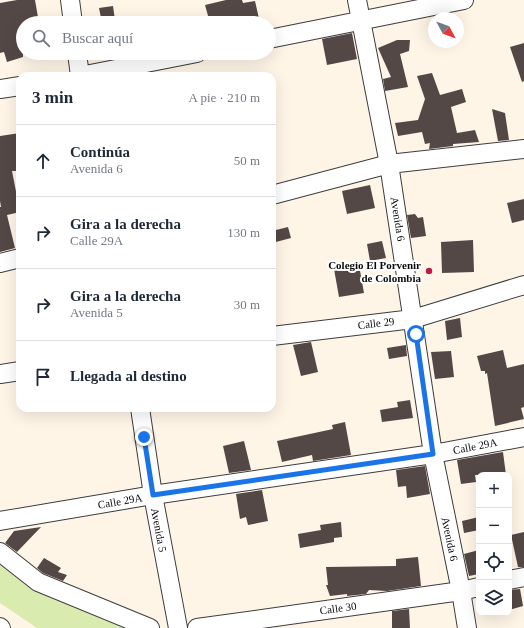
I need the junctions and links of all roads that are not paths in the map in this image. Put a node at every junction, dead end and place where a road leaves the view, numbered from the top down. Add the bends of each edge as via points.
1 (70, 0) edge
2 (357, 0) edge
3 (464, 0) edge
4 (72, 16) edge
5 (361, 21) junction
6 (276, 38) edge
7 (78, 60) edge
8 (161, 60) edge
9 (79, 72) edge
10 (100, 72) edge
11 (16, 87) edge
12 (0, 89) edge
13 (524, 149) edge
14 (389, 164) junction
15 (276, 194) edge
16 (16, 259) edge
17 (0, 263) edge
18 (524, 285) edge
19 (413, 319) junction
20 (276, 336) edge
21 (16, 372) edge
22 (0, 374) edge
23 (141, 412) edge
24 (524, 437) edge
25 (433, 454) junction
26 (153, 495) junction
27 (0, 521) edge
28 (0, 552) edge
29 (524, 577) edge
30 (512, 579) edge
31 (476, 588) edge
32 (461, 591) junction
33 (150, 628) edge
34 (178, 628) edge
35 (197, 628) edge
36 (467, 628) edge

1 - 4 street
2 - 5 street, Avenida 6
3 - 5 street
5 - 6 street
5 - 14 street, Avenida 6
7 - 9 street
8 - 10 street
11 - 12 street
13 - 14 street
14 - 15 street
14 - 19 street, Avenida 6
16 - 17 street
18 - 19 street, Calle 29
19 - 20 street, Calle 29
19 - 25 street, Avenida 6
21 - 22 street
23 - 26 street, Avenida 5
24 - 25 street, Calle 29A
25 - 26 street, Calle 29A
25 - 32 street, Avenida 6
26 - 27 street, Calle 29A
26 - 34 street, Avenida 5
28 - 33 street via 38,582
29 - 30 street
31 - 32 street, Calle 30
32 - 35 street, Calle 30
32 - 36 street, Avenida 6

